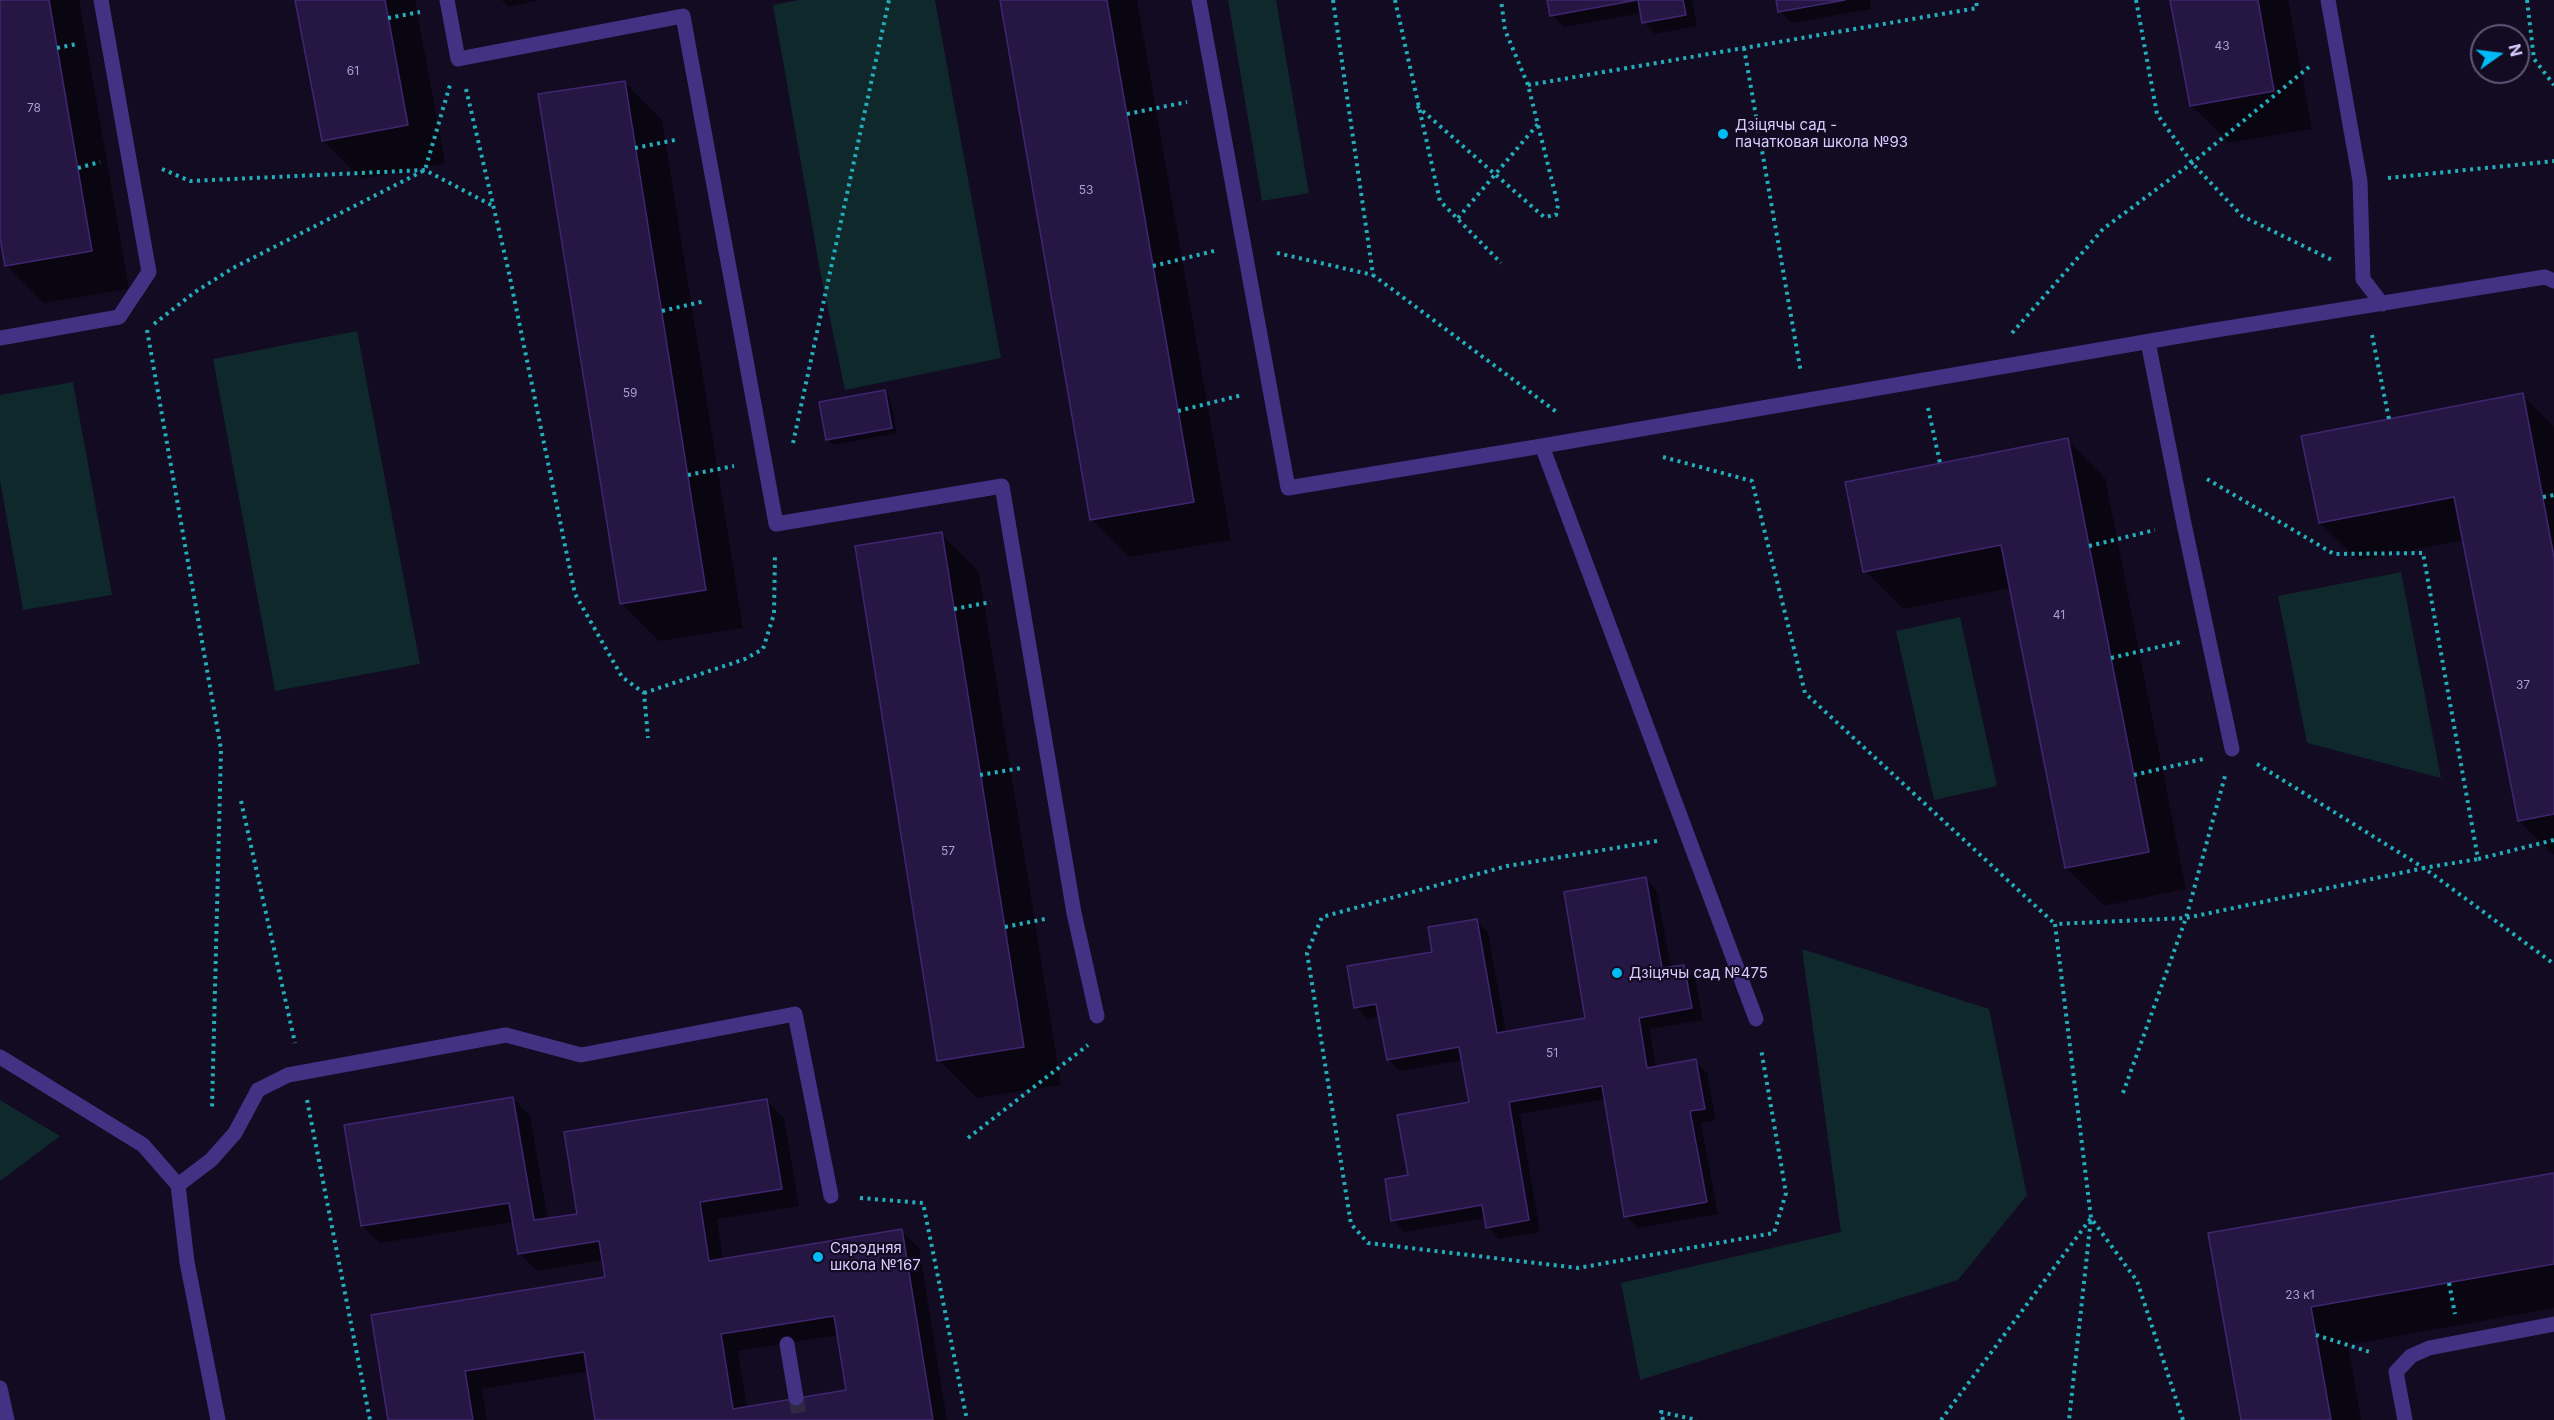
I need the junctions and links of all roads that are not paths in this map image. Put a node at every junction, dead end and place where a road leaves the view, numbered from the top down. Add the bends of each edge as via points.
1 (101, 0) edge
2 (447, 0) edge
3 (1199, 0) edge
4 (2328, 0) edge
5 (2554, 281) edge
6 (2382, 304) junction
7 (0, 338) edge
8 (2148, 342) junction
9 (1542, 446) junction
10 (2232, 749) road end
11 (1096, 1016) road end
12 (1756, 1019) road end
13 (0, 1057) edge
14 (178, 1185) junction
15 (831, 1196) road end
16 (2554, 1324) edge
17 (787, 1344) dead end
18 (0, 1388) edge
19 (796, 1398) tunnel mouth
20 (7, 1420) edge
21 (218, 1420) edge
22 (2405, 1420) edge

1 - 7 lane via 149,272 119,317
2 - 11 lane via 458,59 683,16 776,524 1002,486 1074,914
3 - 9 lane via 1288,488
4 - 6 lane via 2360,181 2363,279
5 - 6 lane via 2545,277
6 - 8 lane
8 - 9 lane
8 - 10 lane
9 - 12 lane
13 - 14 lane via 143,1145
14 - 15 lane via 211,1160 235,1134 258,1090 288,1075 506,1035 581,1055 795,1014
14 - 21 lane via 187,1262
16 - 22 lane via 2429,1348 2411,1356 2396,1372
17 - 19 lane
18 - 20 lane

